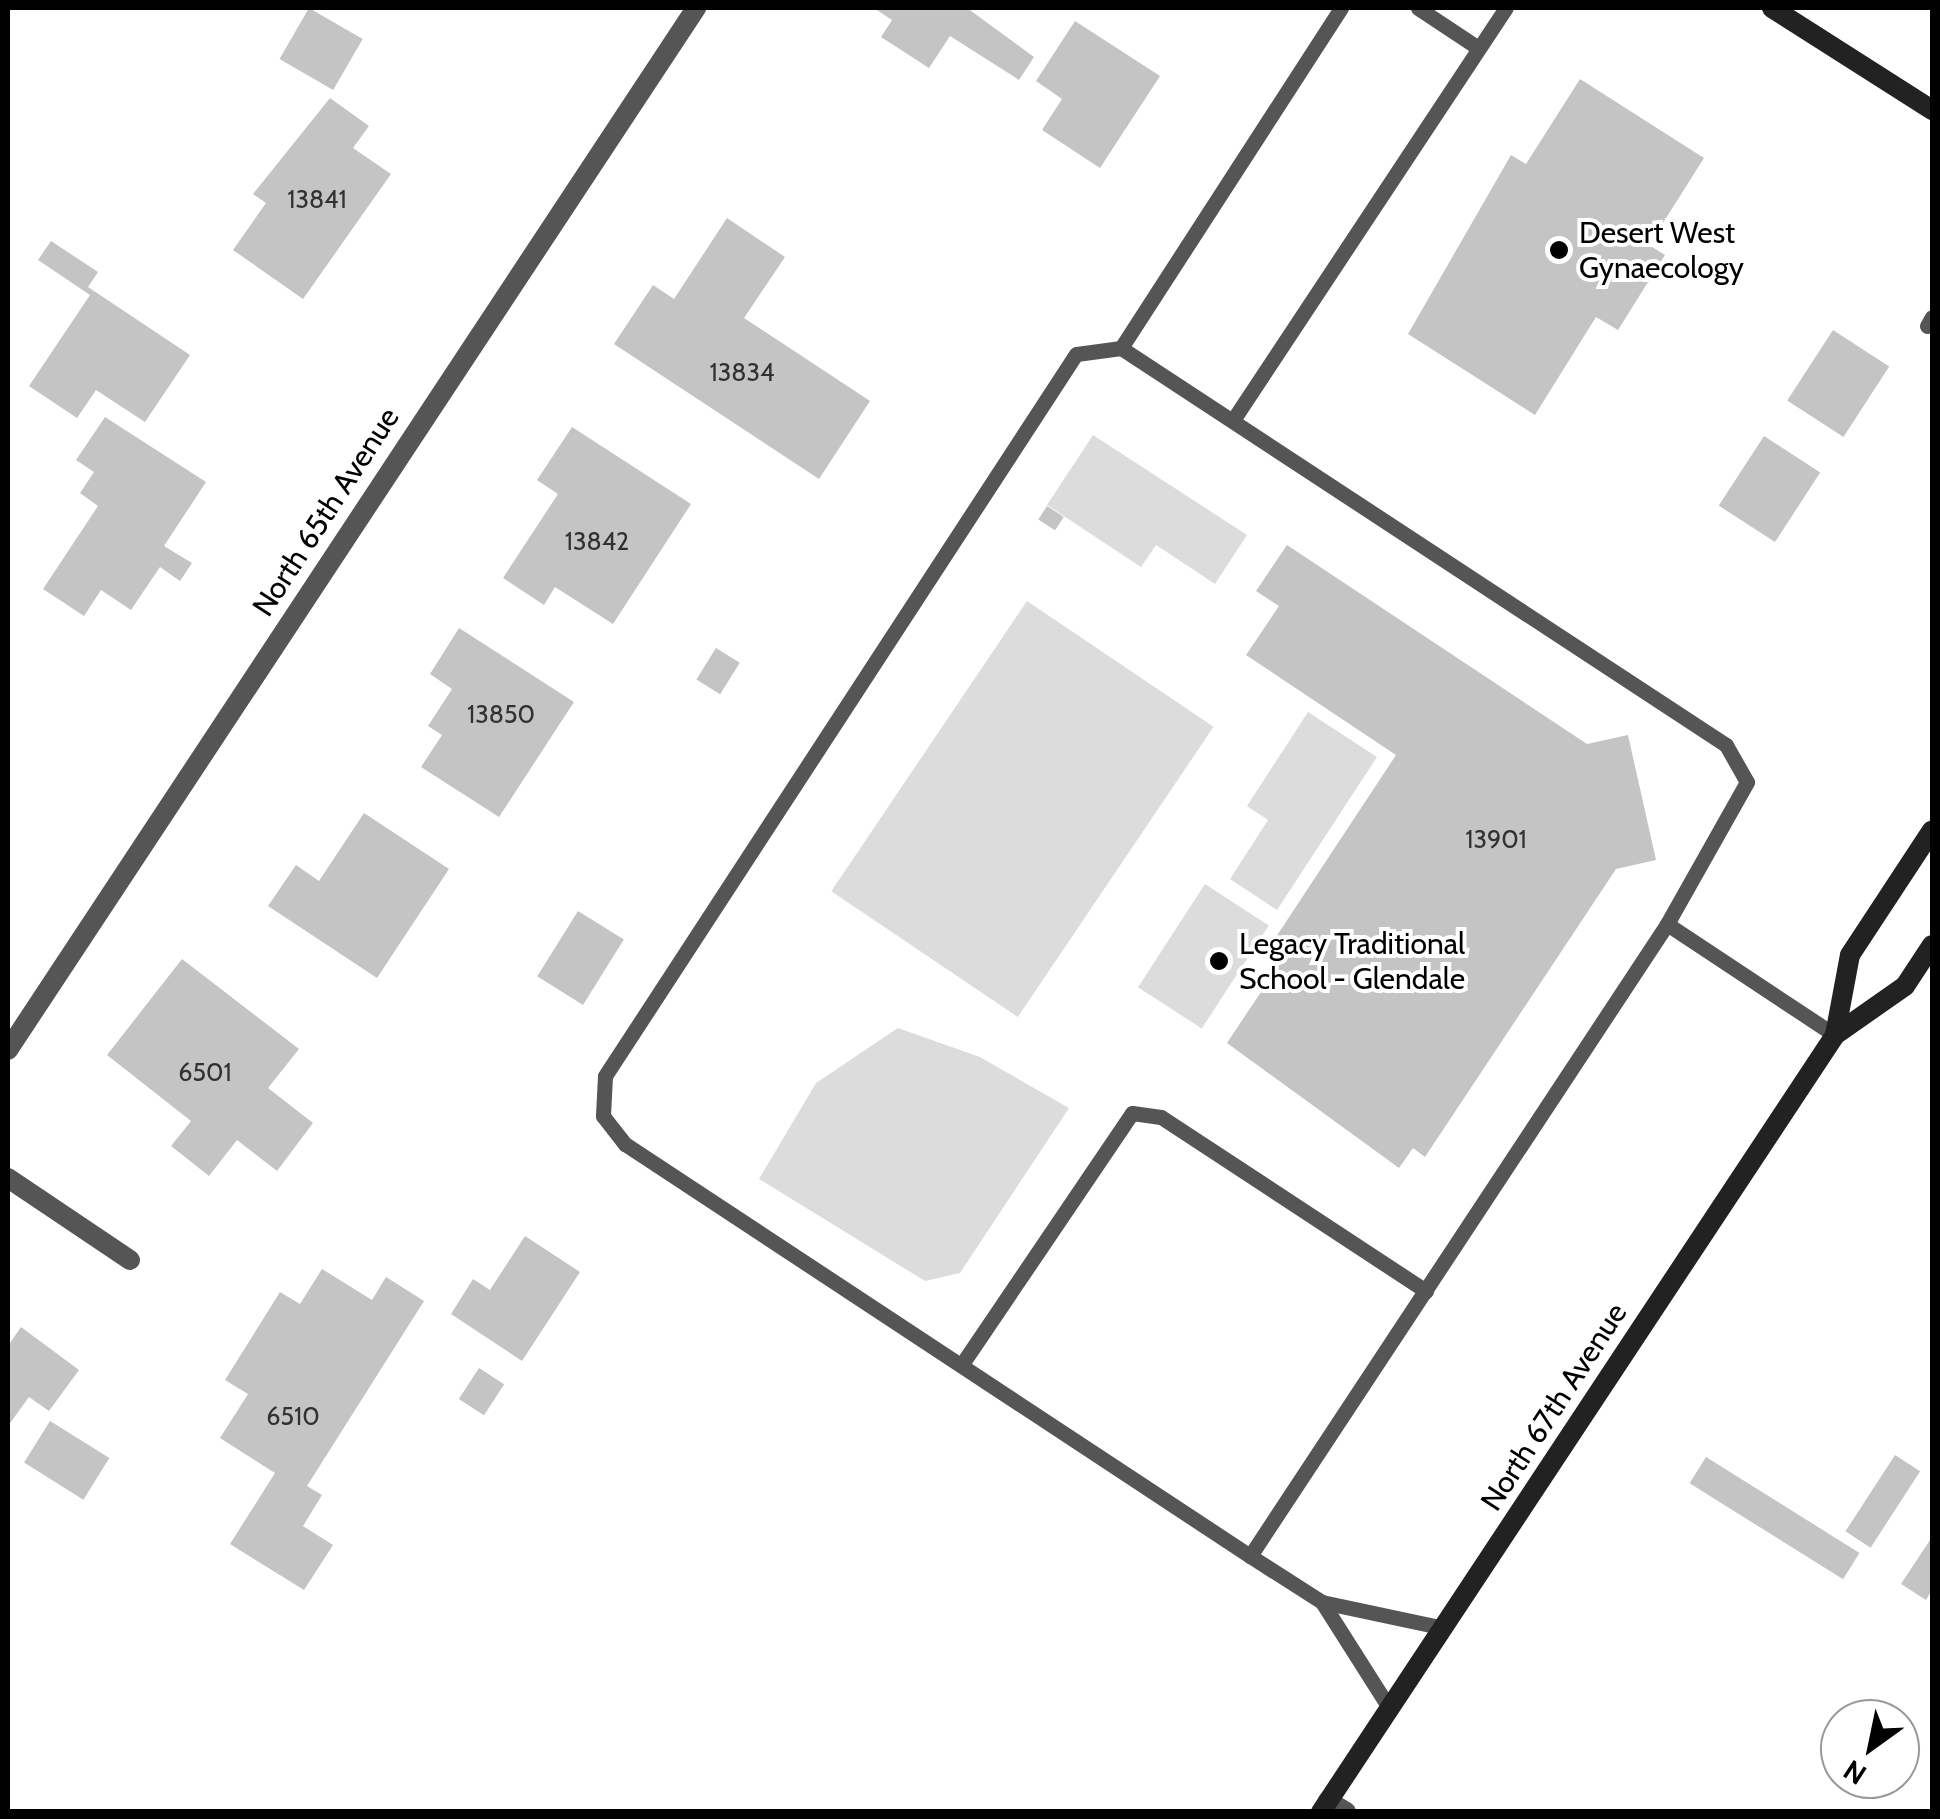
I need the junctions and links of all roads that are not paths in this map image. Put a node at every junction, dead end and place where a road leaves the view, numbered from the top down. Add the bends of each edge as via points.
1 (696, 8) edge
2 (1341, 8) edge
3 (1418, 8) edge
4 (1506, 8) edge
5 (1772, 8) edge
6 (1478, 47) junction
7 (1932, 110) edge
8 (1121, 348) junction
9 (1232, 420) junction
10 (1932, 830) edge
11 (1667, 924) junction
12 (1932, 944) edge
13 (1835, 1036) junction
14 (8, 1050) edge
15 (8, 1178) edge
16 (130, 1260) dead end
17 (1426, 1290) junction
18 (962, 1364) junction
19 (1250, 1556) junction
20 (1322, 1602) junction
21 (1444, 1628) junction
22 (1390, 1709) junction
23 (1332, 1808) edge

1 - 14 street, North 65th Avenue
2 - 8 lane
3 - 6 lane
4 - 6 lane
5 - 7 main road
6 - 9 lane
8 - 9 lane
8 - 18 lane via 1076,354 605,1076 603,1116 625,1144
9 - 11 lane via 1726,745 1747,782 1738,812
10 - 13 main road, North 67th Avenue via 1850,955
11 - 13 lane
11 - 17 lane
12 - 13 main road, North 67th Avenue via 1906,986
13 - 21 main road, North 67th Avenue
15 - 16 street
17 - 18 lane via 1162,1116 1132,1113
17 - 19 lane
18 - 19 lane
19 - 20 lane
20 - 21 lane
20 - 22 lane
21 - 22 main road, North 67th Avenue
22 - 23 main road, North 67th Avenue

